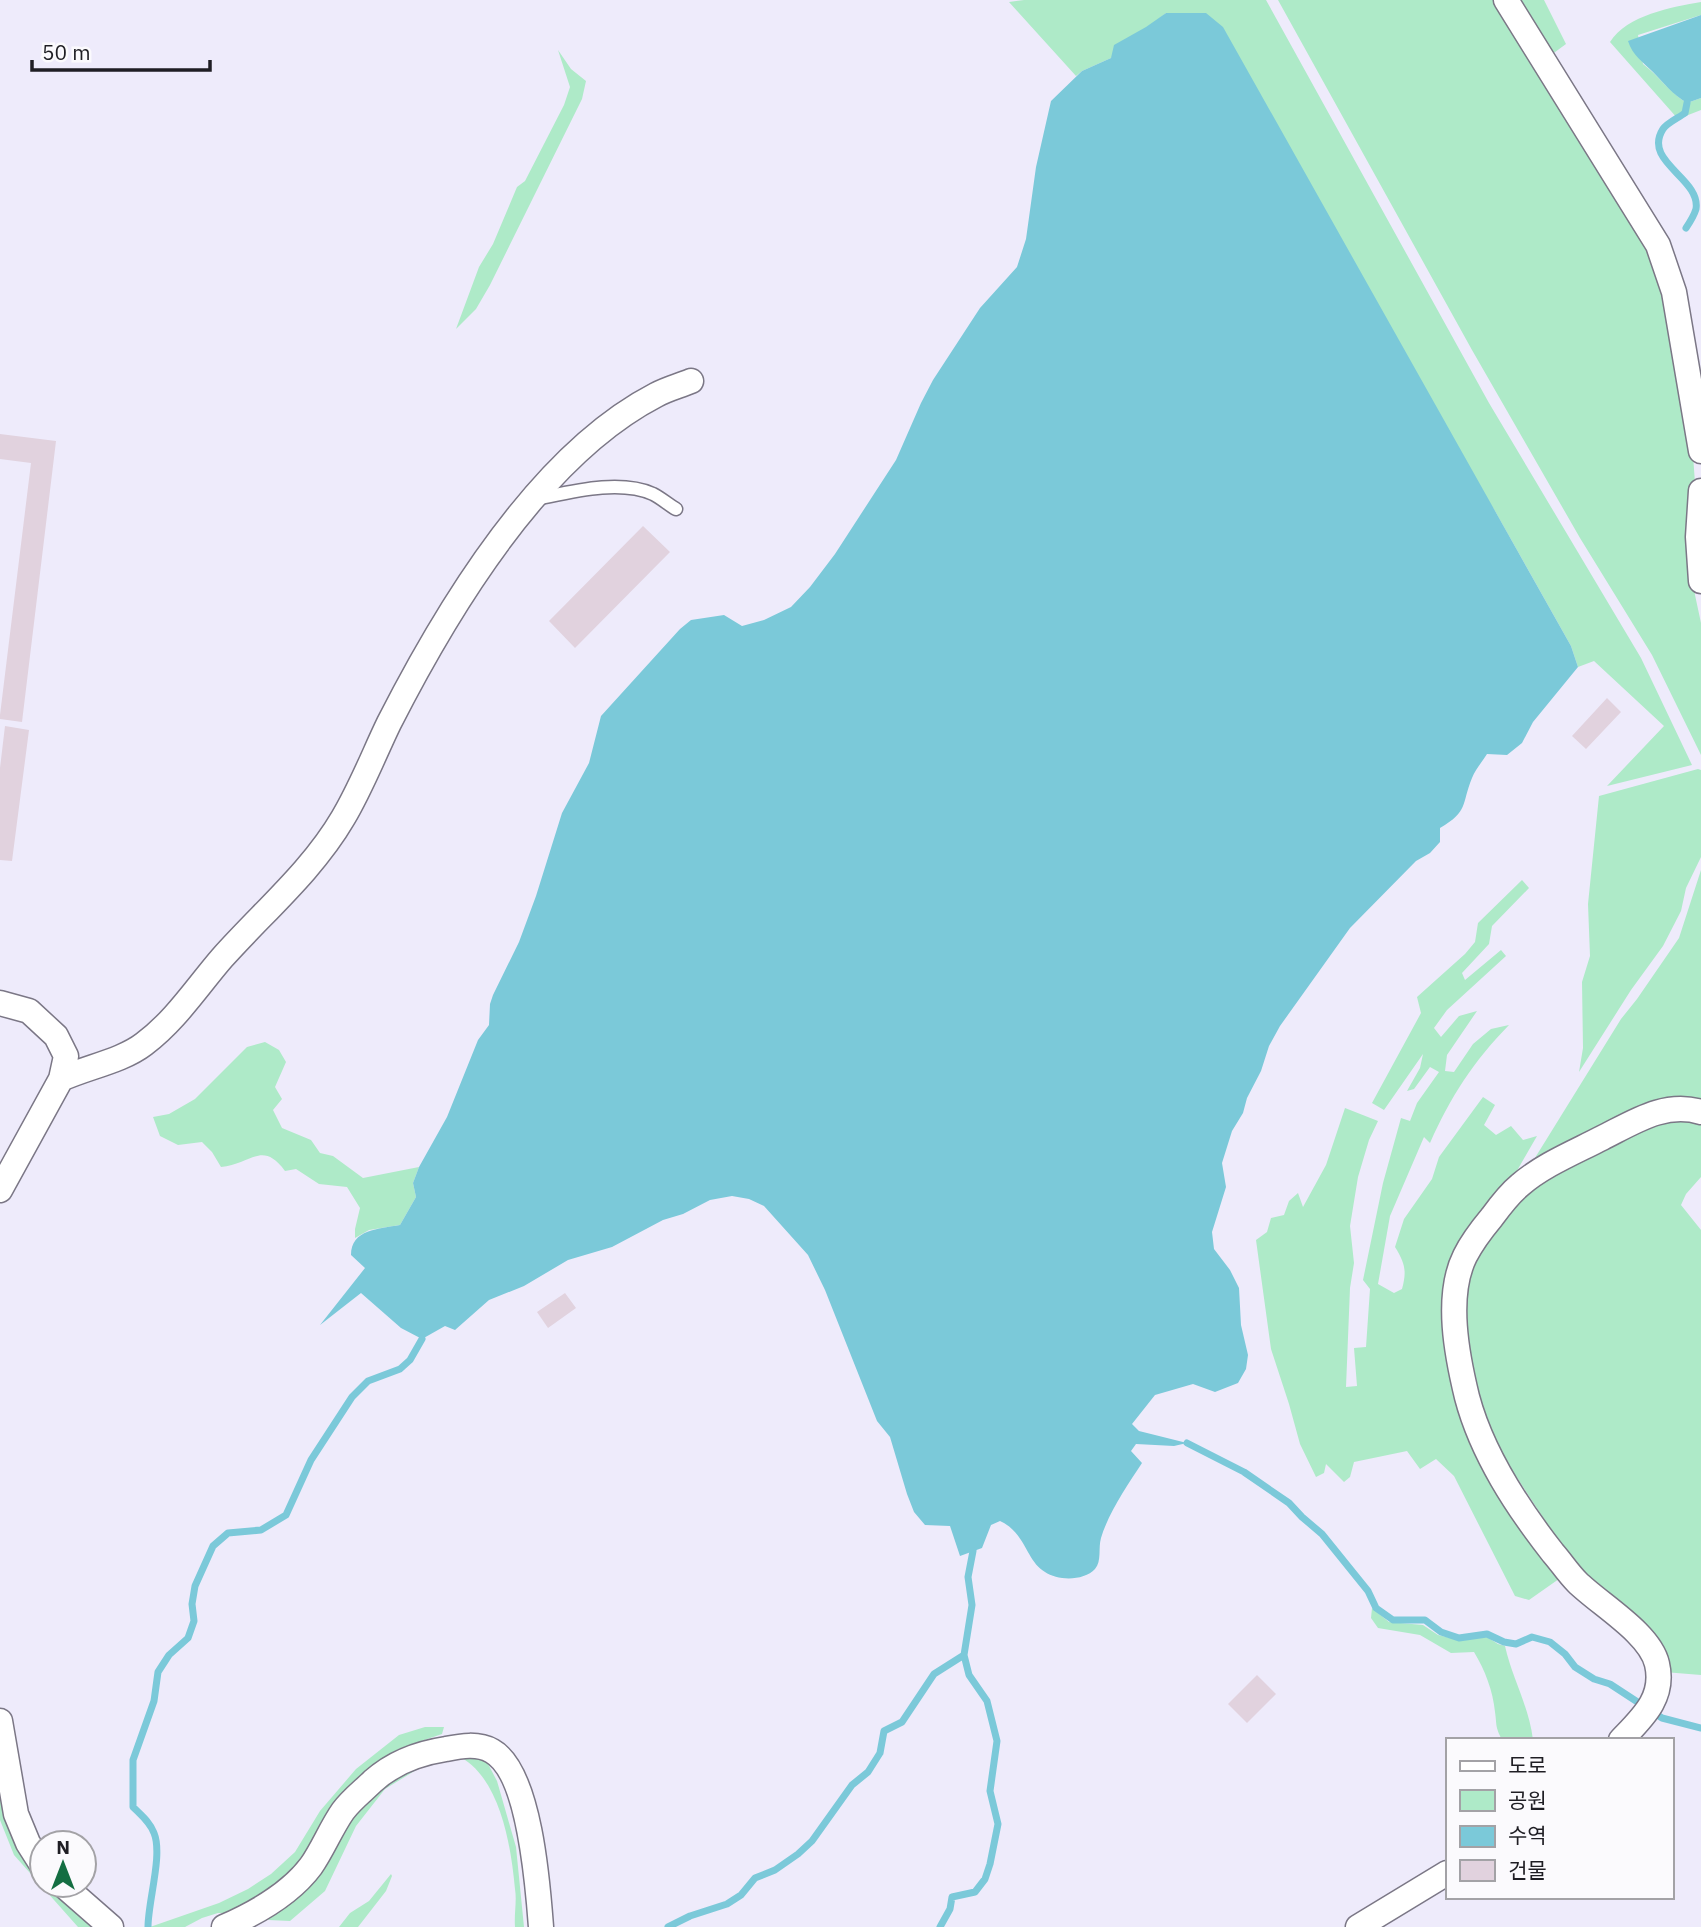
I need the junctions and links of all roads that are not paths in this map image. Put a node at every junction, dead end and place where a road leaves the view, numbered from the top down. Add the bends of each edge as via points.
1 (1506, 0) edge
2 (691, 381) dead end
3 (1701, 451) edge
4 (1701, 491) edge
5 (533, 500) junction
6 (676, 509) dead end
7 (1701, 581) edge
8 (0, 1003) edge
9 (61, 1079) junction
10 (1701, 1112) edge
11 (0, 1190) edge
12 (0, 1721) edge
13 (1622, 1738) edge
14 (28, 1843) edge
15 (1446, 1873) edge
16 (79, 1899) edge
17 (111, 1927) edge
18 (224, 1927) edge
19 (541, 1927) edge
20 (1358, 1927) edge

1 - 3 street via 1658,245 1674,292
2 - 5 street via 657,394 605,429
4 - 7 street
5 - 6 lane via 610,488 633,489 653,494
5 - 9 street via 451,614 321,853 143,1046
8 - 9 street via 29,1011 57,1036 66,1056
9 - 11 street
10 - 13 street via 1675,1108 1655,1112 1520,1185 1464,1258 1454,1306 1467,1397 1498,1474 1575,1581 1644,1641 1657,1660 1657,1694 1649,1711
12 - 14 street via 16,1814
15 - 20 street
16 - 17 street
18 - 19 street via 290,1887 309,1868 343,1810 376,1779 425,1752 468,1745 492,1751 513,1778 533,1852

